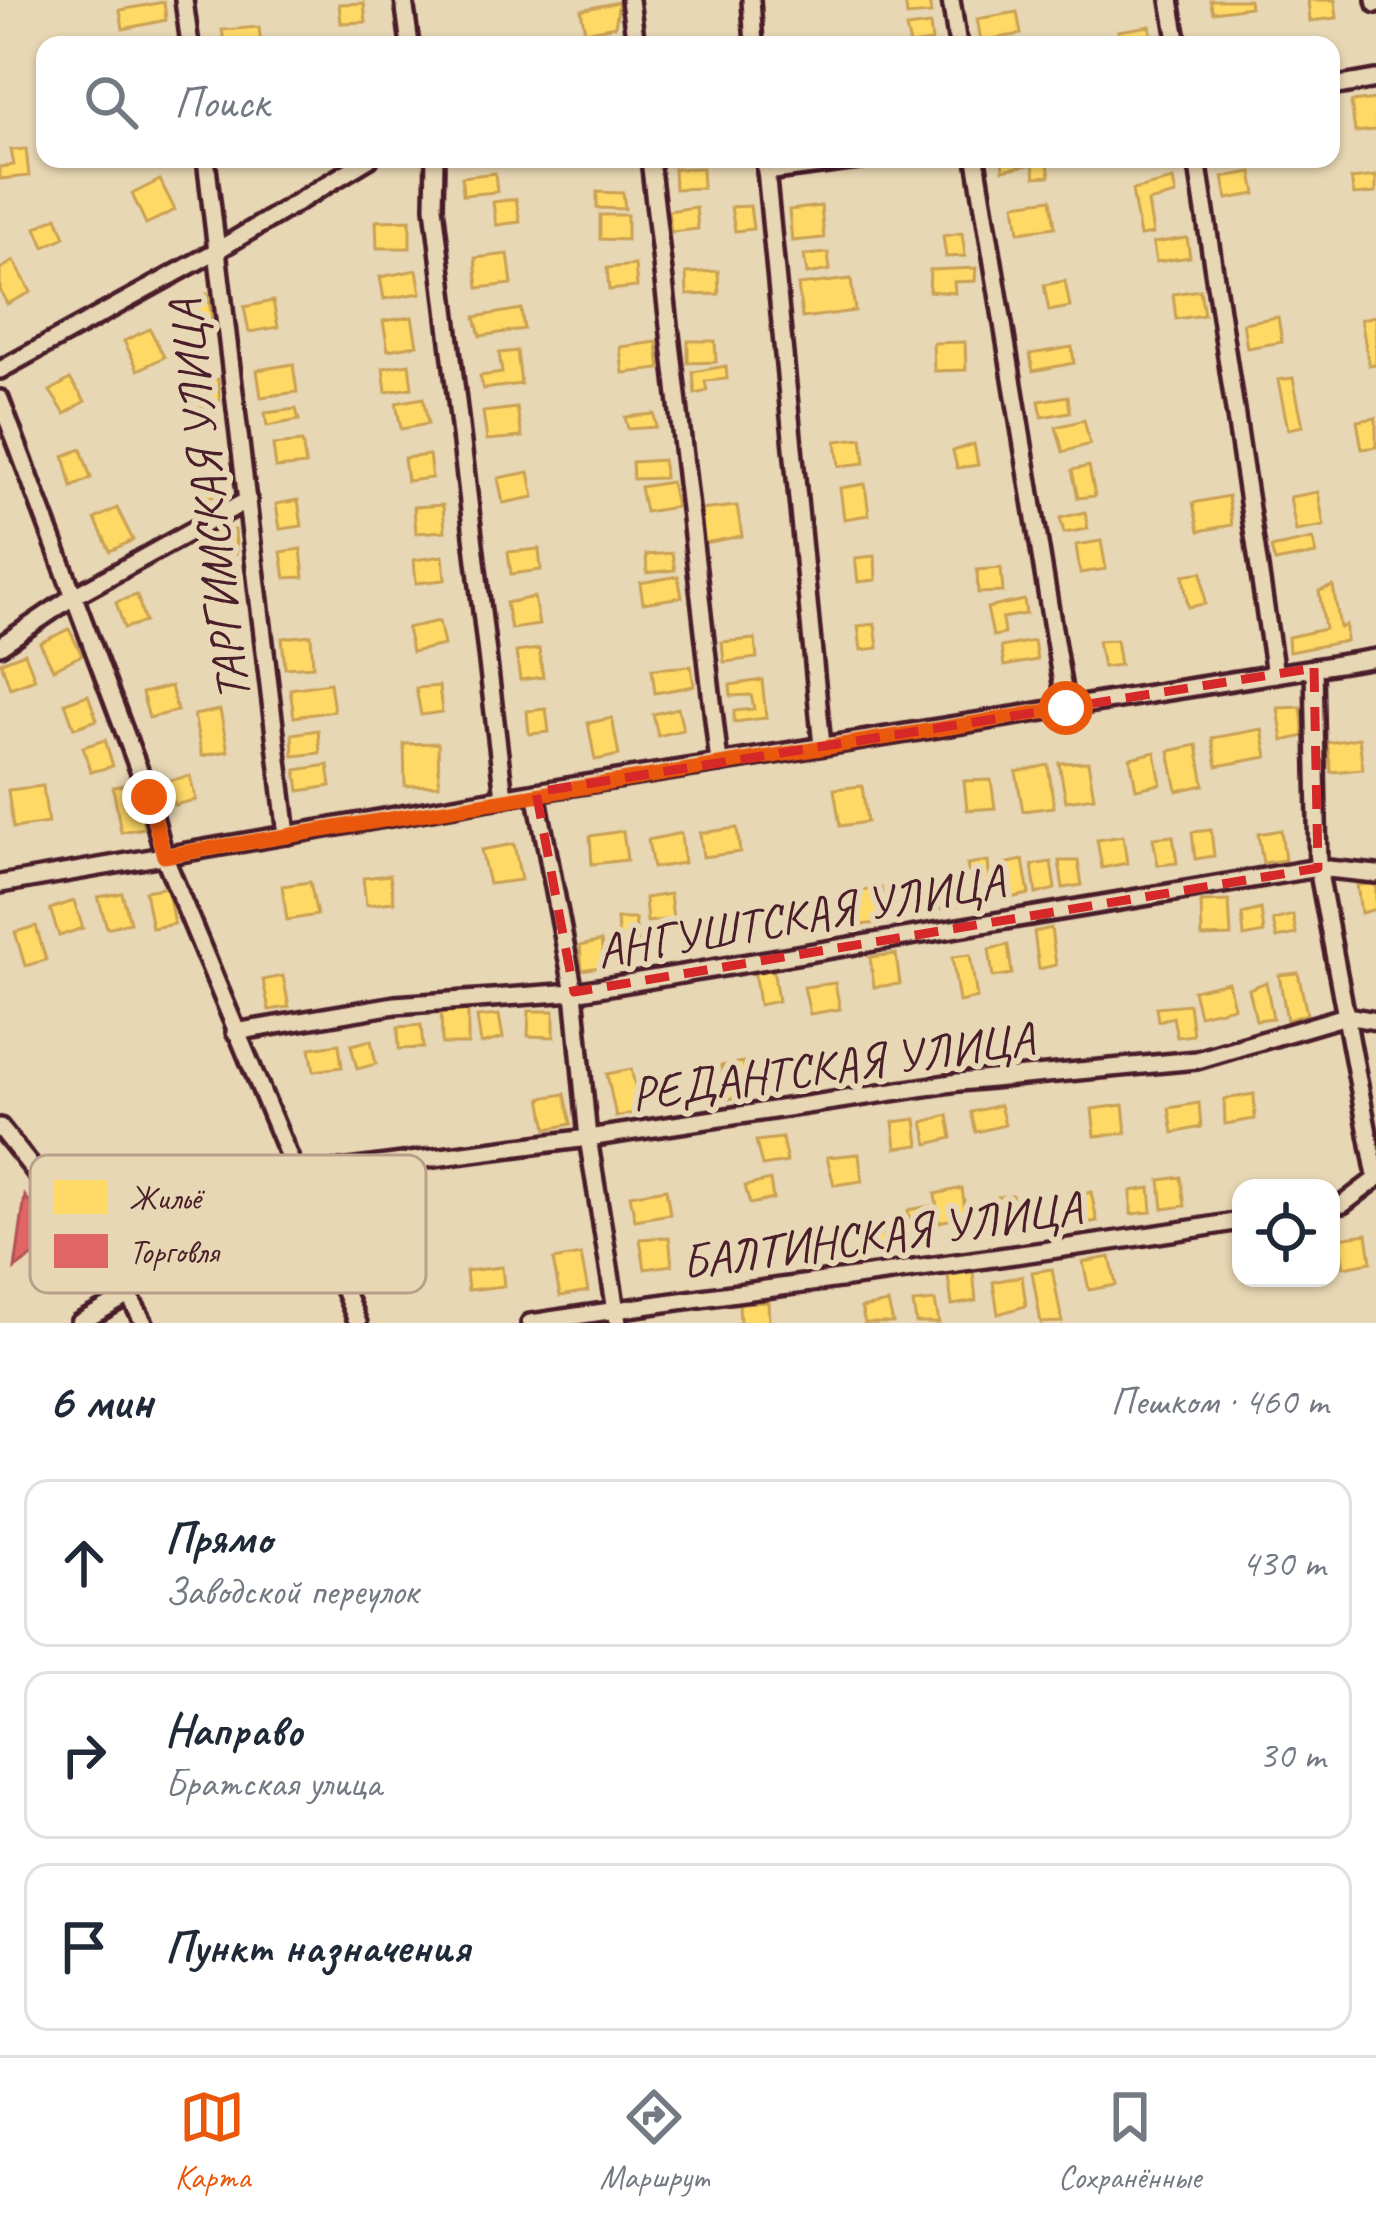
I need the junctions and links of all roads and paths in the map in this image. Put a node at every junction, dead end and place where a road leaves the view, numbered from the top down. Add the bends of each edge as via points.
1 (184, 0) edge
2 (404, 0) edge
3 (630, 0) edge
4 (751, 0) edge
5 (951, 0) edge
6 (1170, 0) edge
7 (189, 36) edge
8 (409, 36) edge
9 (635, 36) edge
10 (753, 36) edge
11 (957, 36) edge
12 (1176, 36) edge
13 (1376, 79) edge
14 (1340, 85) edge
15 (207, 168) edge
16 (354, 168) edge
17 (435, 168) edge
18 (651, 168) edge
19 (766, 168) edge
20 (977, 168) edge
21 (1198, 168) edge
22 (218, 250) junction
23 (0, 370) edge
24 (0, 399) edge
25 (248, 500) junction
26 (74, 596) junction
27 (0, 646) edge
28 (1376, 658) edge
29 (1314, 668) junction
30 (1276, 674) junction
31 (1066, 708) junction
32 (822, 746) junction
33 (719, 763) junction
34 (536, 792) junction
35 (504, 797) junction
36 (287, 835) junction
37 (164, 856) junction
38 (1318, 868) junction
39 (1376, 874) edge
40 (0, 884) edge
41 (574, 992) junction
42 (1346, 1016) junction
43 (1376, 1021) edge
44 (235, 1032) junction
45 (0, 1127) edge
46 (588, 1138) junction
47 (286, 1155) edge
48 (426, 1159) edge
49 (30, 1161) edge
50 (1376, 1177) edge
51 (1340, 1204) edge
52 (1232, 1222) edge
53 (345, 1293) edge
54 (129, 1295) joint
55 (616, 1316) edge
56 (79, 1323) edge
57 (144, 1323) edge
58 (358, 1323) edge
59 (530, 1323) edge

1 - 7 street
2 - 8 street
3 - 9 street
4 - 10 street
5 - 11 street
6 - 12 street
13 - 14 street
15 - 22 street, ТАРГИМСКАЯ УЛИЦА
16 - 22 street
17 - 35 street
18 - 33 street
19 - 32 street
20 - 31 street
21 - 30 street
22 - 23 street
22 - 25 street, ТАРГИМСКАЯ УЛИЦА
24 - 26 street
25 - 26 street
25 - 36 street, ТАРГИМСКАЯ УЛИЦА
26 - 27 street
26 - 37 street
28 - 29 street
29 - 30 street
29 - 38 street
30 - 31 street
31 - 32 street
32 - 33 street
33 - 34 street
34 - 35 street
34 - 41 street
35 - 36 street
36 - 37 street
37 - 40 street
37 - 44 street
38 - 39 street, АНГУШТСКАЯ УЛИЦА
38 - 41 street, АНГУШТСКАЯ УЛИЦА
38 - 42 street
41 - 44 street, АНГУШТСКАЯ УЛИЦА via 395,1004
41 - 46 street
42 - 43 street, РЕДАНТСКАЯ УЛИЦА
42 - 46 street, РЕДАНТСКАЯ УЛИЦА via 1197,1060 959,1082
42 - 50 street
44 - 47 street
45 - 49 street
46 - 48 street, РЕДАНТСКАЯ УЛИЦА
46 - 55 street
50 - 51 street
52 - 55 street, БАЛТИНСКАЯ УЛИЦА via 718,1293
53 - 58 street
54 - 56 street
54 - 57 street
55 - 59 street, БАЛТИНСКАЯ УЛИЦА

